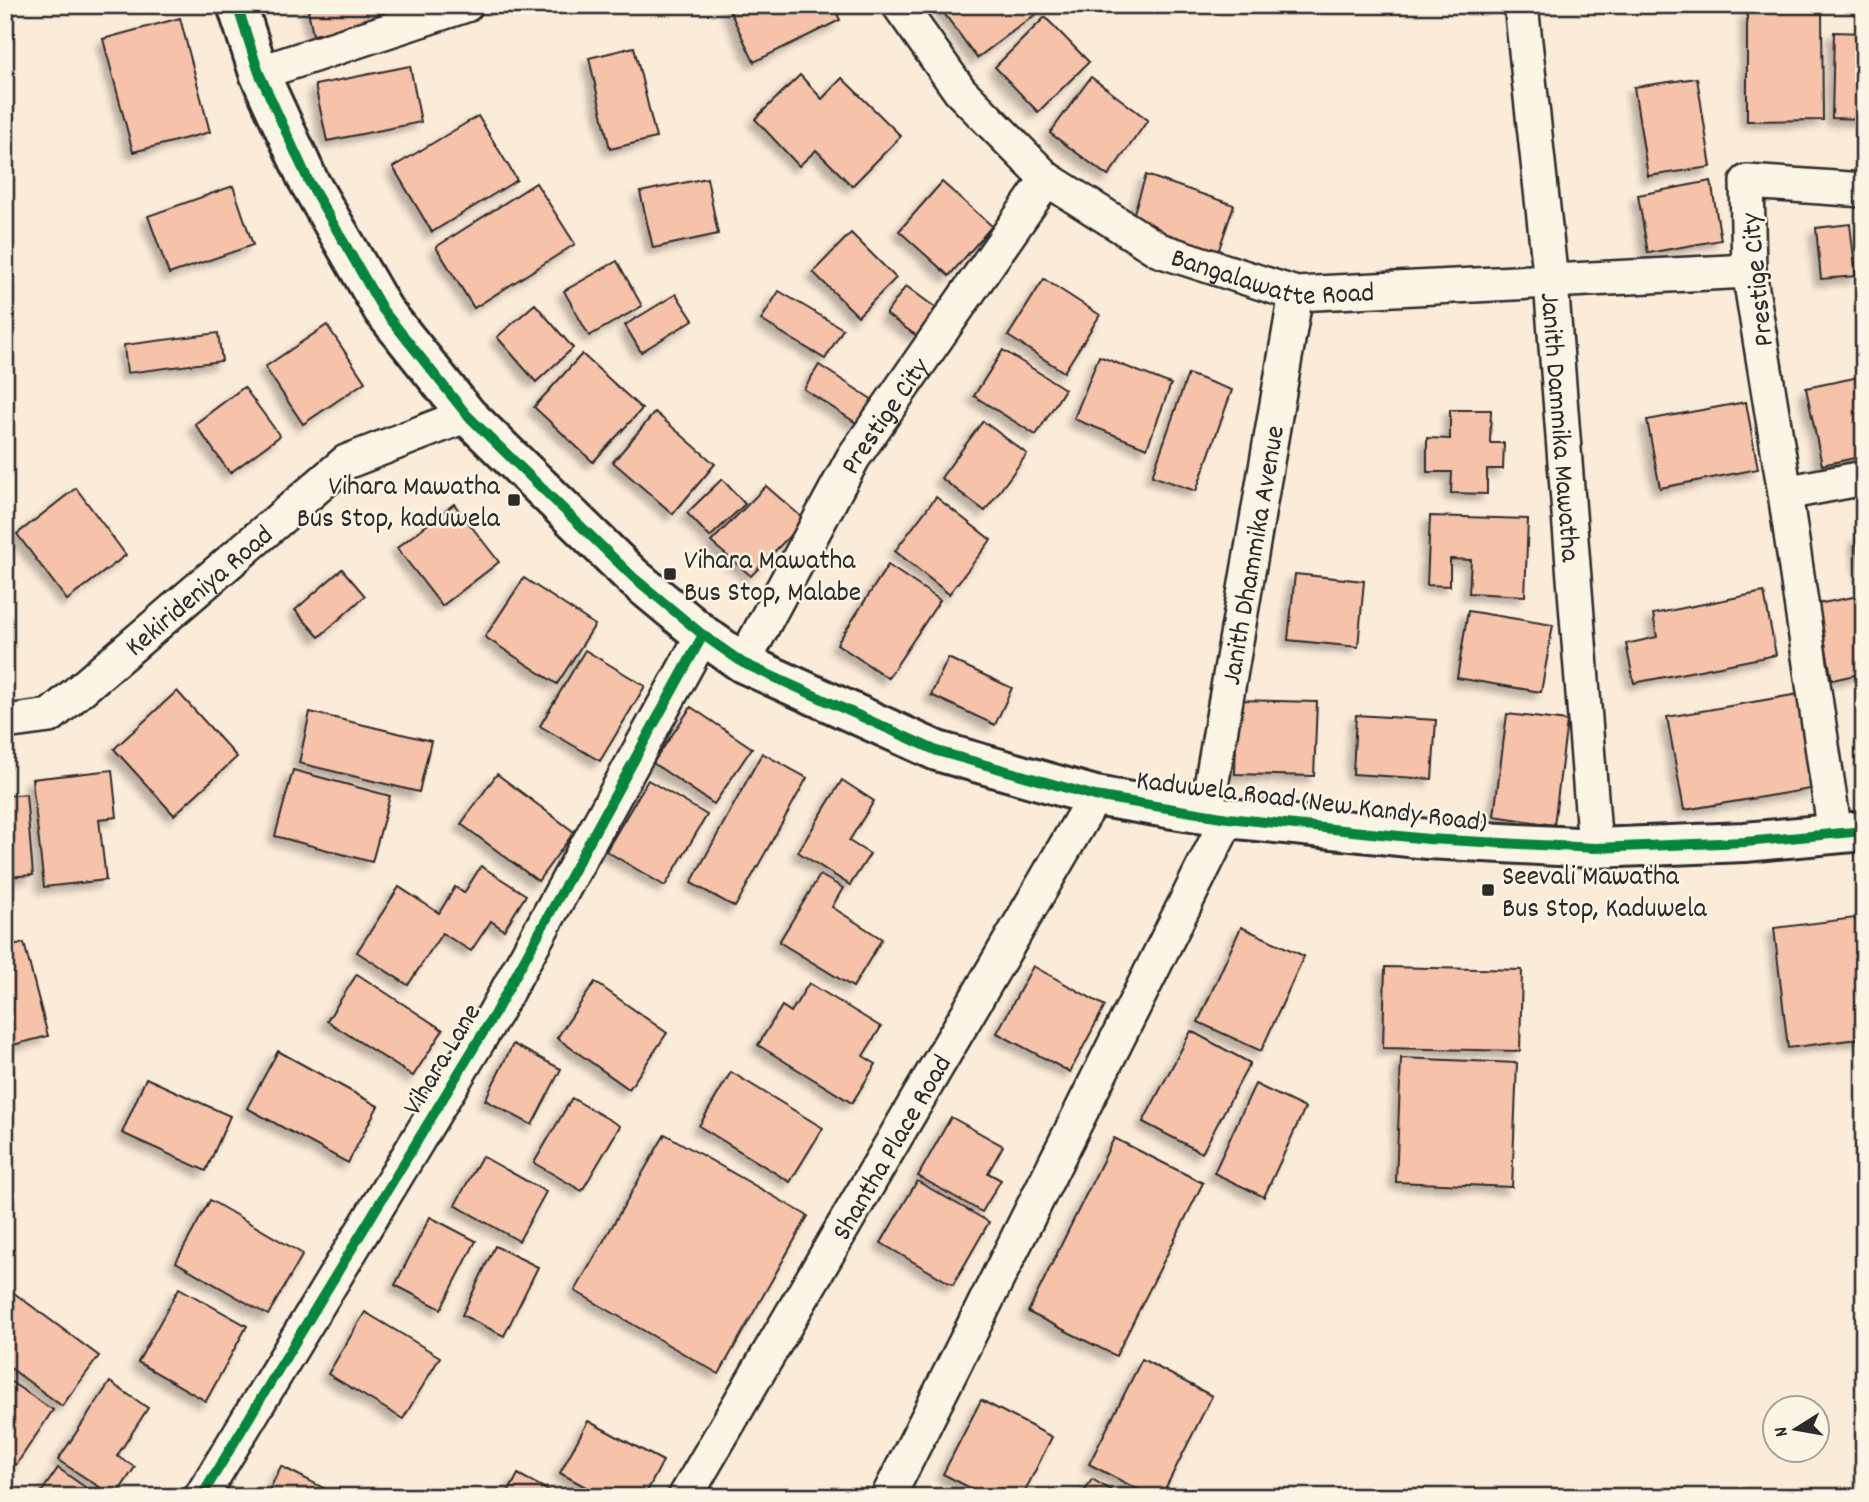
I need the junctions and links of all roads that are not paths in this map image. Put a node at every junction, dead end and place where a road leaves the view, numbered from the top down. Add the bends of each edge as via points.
1 (237, 5) edge
2 (466, 5) edge
3 (899, 5) edge
4 (1521, 5) edge
5 (259, 73) junction
6 (1047, 179) junction
7 (1864, 190) edge
8 (1749, 271) junction
9 (1551, 282) junction
10 (1296, 294) junction
11 (467, 415) junction
12 (1864, 478) edge
13 (1784, 493) junction
14 (703, 635) junction
15 (743, 663) junction
16 (5, 722) edge
17 (1095, 796) junction
18 (1217, 817) junction
19 (1849, 832) edge
20 (1595, 848) junction
21 (892, 1494) edge
22 (201, 1497) edge
23 (685, 1497) edge

1 - 5 main road, Kaduwela Road (New Kandy Road)
2 - 5 street
3 - 6 street, Bangalawatte Road via 960,91
4 - 9 street, Janith Dammika Mawatha
5 - 11 main road, Kaduwela Road (New Kandy Road) via 308,180 383,310
6 - 10 street, Bangalawatte Road via 1159,250
6 - 15 street, Prestige City via 853,458
7 - 8 street, Prestige City via 1747,182
8 - 9 street, Bangalawatte Road
8 - 13 street, Prestige City
9 - 10 street, Bangalawatte Road
9 - 20 street, Janith Dammika Mawatha
10 - 18 street, Janith Dhammika Avenue
11 - 14 main road, Kaduwela Road (New Kandy Road) via 633,577
11 - 16 street, Kekirideniya Road via 346,462 50,716
12 - 13 street
13 - 19 street, Prestige City
14 - 15 main road, Kaduwela Road (New Kandy Road)
14 - 22 street, Vihara Lane via 495,1013
15 - 17 main road, Kaduwela Road (New Kandy Road) via 937,751
17 - 18 main road, Kaduwela Road (New Kandy Road)
17 - 23 street, Shantha Place Road
18 - 20 main road, Kaduwela Road (New Kandy Road) via 1428,839
18 - 21 street, Janith Dhammika Avenue
19 - 20 main road, Kaduwela Road (New Kandy Road)

